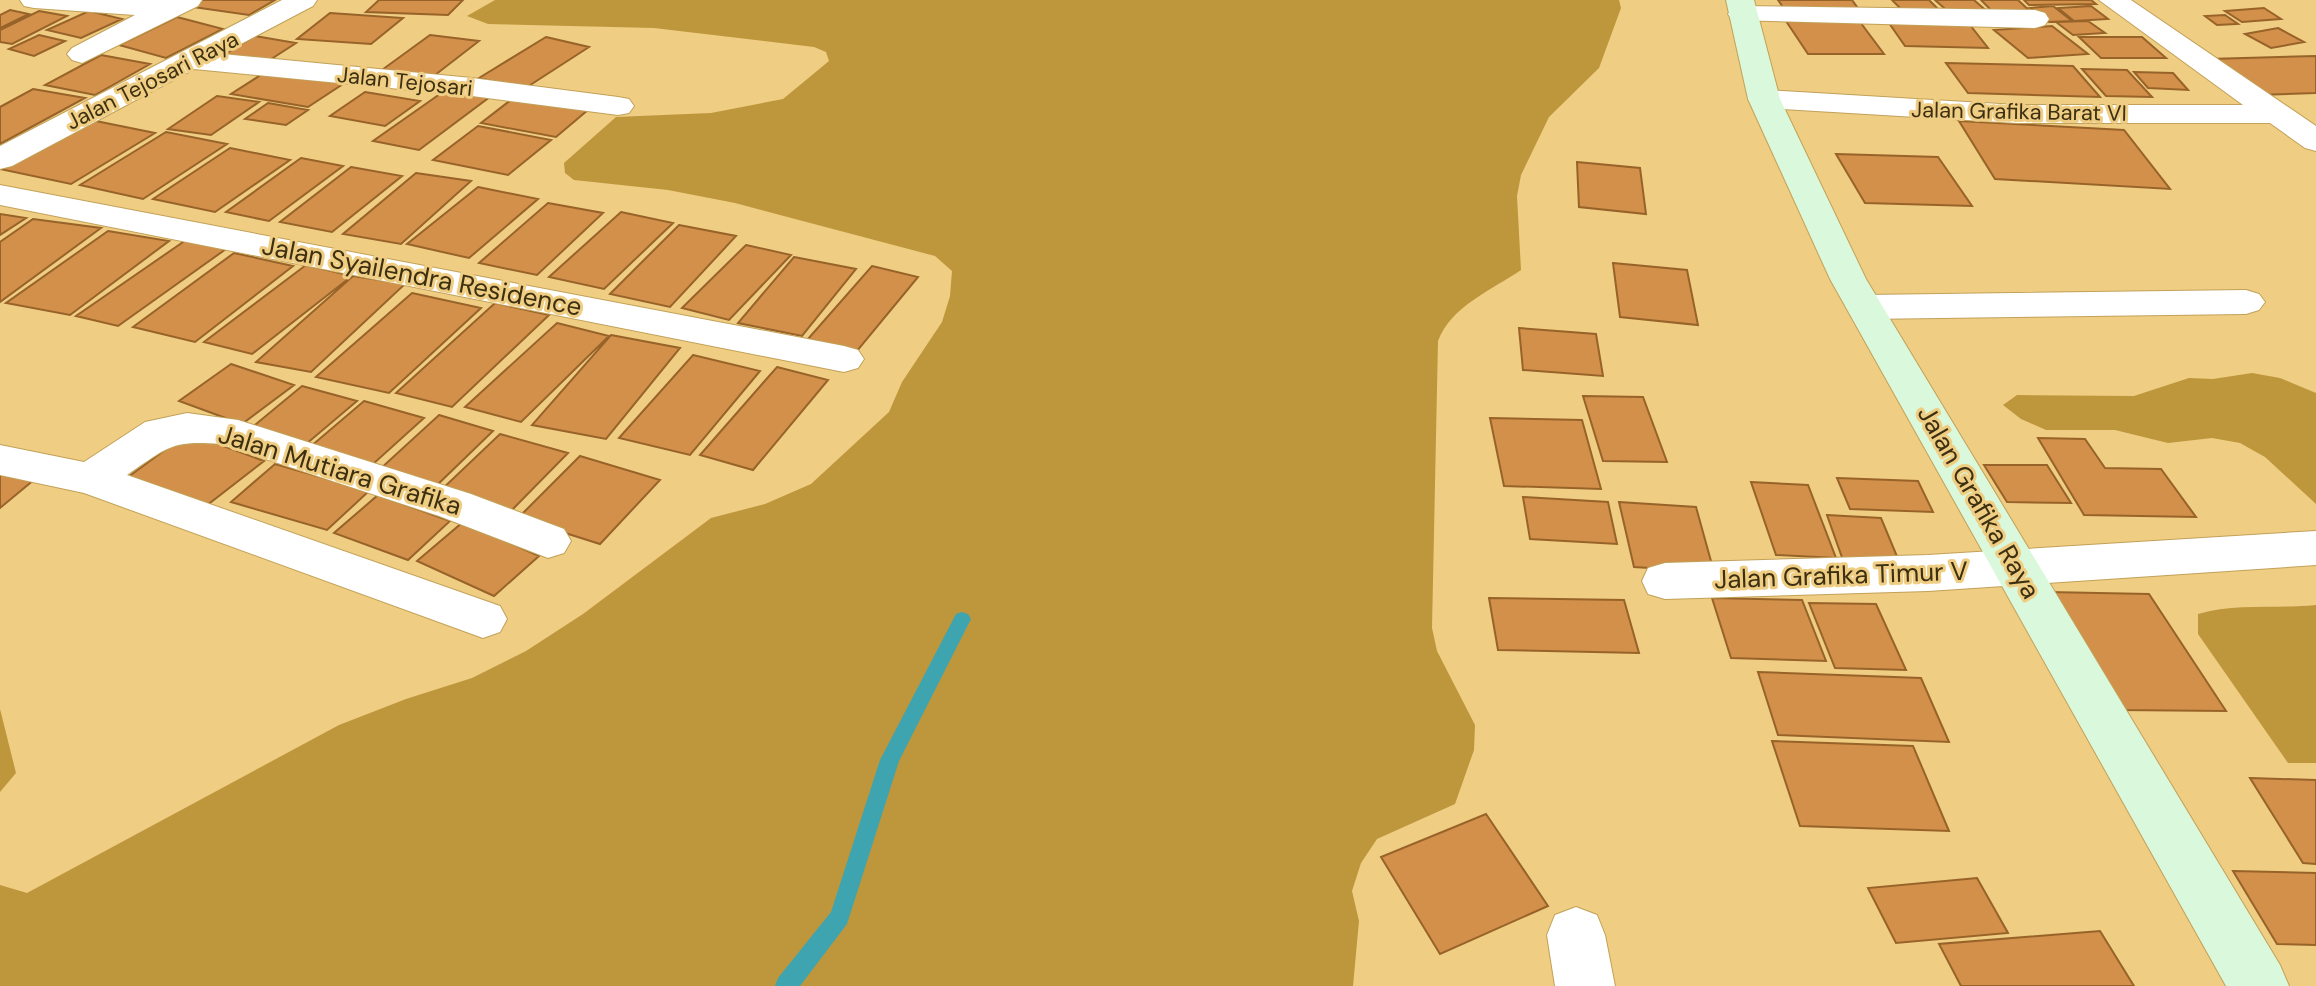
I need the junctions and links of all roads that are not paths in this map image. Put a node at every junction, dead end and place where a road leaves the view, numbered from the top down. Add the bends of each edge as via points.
1 (34, 0) edge
2 (303, 0) edge
3 (2113, 0) edge
4 (179, 5) edge
5 (1741, 7) edge
6 (2035, 19) dead end
7 (82, 54) dead end
8 (192, 60) junction
9 (1764, 99) junction
10 (618, 106) dead end
11 (2275, 114) junction
12 (2316, 141) edge
13 (0, 159) edge
14 (0, 195) edge
15 (2246, 302) dead end
16 (1865, 307) junction
17 (844, 359) dead end
18 (0, 460) edge
19 (91, 479) junction
20 (548, 541) dead end
21 (2316, 548) edge
22 (2018, 567) junction
23 (1665, 581) dead end
24 (483, 619) dead end
25 (2259, 986) edge

1 - 4 street
2 - 8 street, Jalan Tejosari Raya
3 - 11 street
4 - 7 street
5 - 6 street
5 - 9 main road, Jalan Grafika Raya
8 - 10 street, Jalan Tejosari
8 - 13 street, Jalan Tejosari Raya
9 - 11 street, Jalan Grafika Barat VI via 2017,114
9 - 16 main road, Jalan Grafika Raya
11 - 12 street
14 - 17 street, Jalan Syailendra Residence
15 - 16 street
16 - 22 main road, Jalan Grafika Raya
18 - 19 street
19 - 20 street, Jalan Mutiara Grafika via 160,432 187,427 223,430 455,505
19 - 24 street
21 - 22 street, Jalan Grafika Timur V
22 - 23 street, Jalan Grafika Timur V
22 - 25 main road, Jalan Grafika Raya

